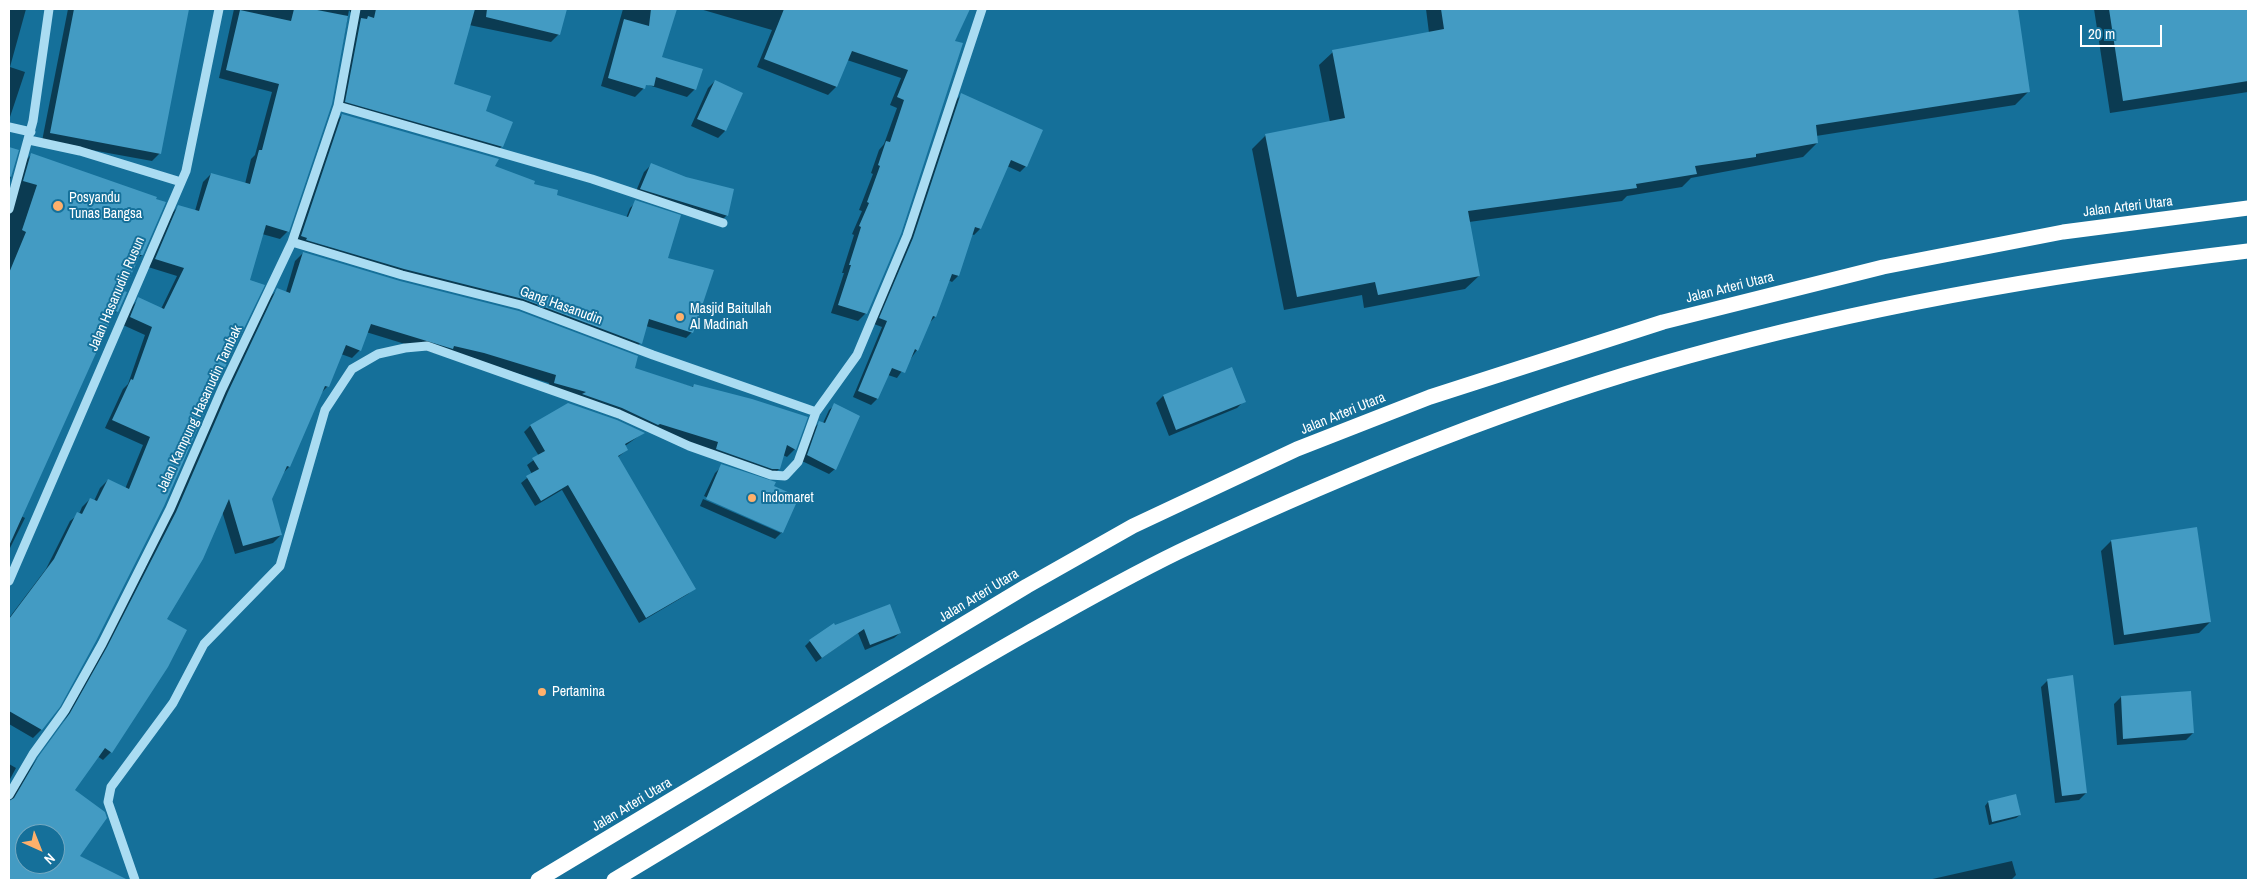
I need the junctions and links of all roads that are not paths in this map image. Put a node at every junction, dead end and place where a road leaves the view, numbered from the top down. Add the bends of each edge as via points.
1 (50, 9) edge
2 (218, 9) edge
3 (356, 9) edge
4 (982, 9) edge
5 (338, 106) junction
6 (9, 128) edge
7 (30, 136) junction
8 (180, 182) junction
9 (2248, 208) edge
10 (9, 209) edge
11 (723, 223) dead end
12 (292, 242) junction
13 (2248, 250) edge
14 (816, 412) junction
15 (9, 581) edge
16 (9, 795) edge
17 (135, 880) edge
18 (538, 880) edge
19 (614, 880) edge

1 - 7 street
2 - 8 street, Jalan Hasanudin Rusun via 186,170
3 - 5 street, Jalan Kampung Hasanudin Tambak
4 - 14 street via 903,245 857,355
5 - 11 street via 592,179
5 - 12 street, Jalan Kampung Hasanudin Tambak
6 - 7 street
7 - 8 street
7 - 10 street
8 - 15 street, Jalan Hasanudin Rusun
9 - 18 highway, Jalan Arteri Utara via 2063,232 1883,267 1662,322 1430,397 1297,449 1133,526 1027,586
12 - 14 street, Gang Hasanudin via 402,275 521,305
12 - 16 street, Jalan Kampung Hasanudin Tambak via 222,389 170,509 102,644 65,710 33,754
13 - 19 highway via 1914,301 1690,355 1582,388 1437,439 1188,547 1094,597 962,671
14 - 17 street via 798,462 785,476 778,477 689,446 619,414 428,346 378,354 352,370 325,410 280,566 204,644 173,703 111,787 108,802

